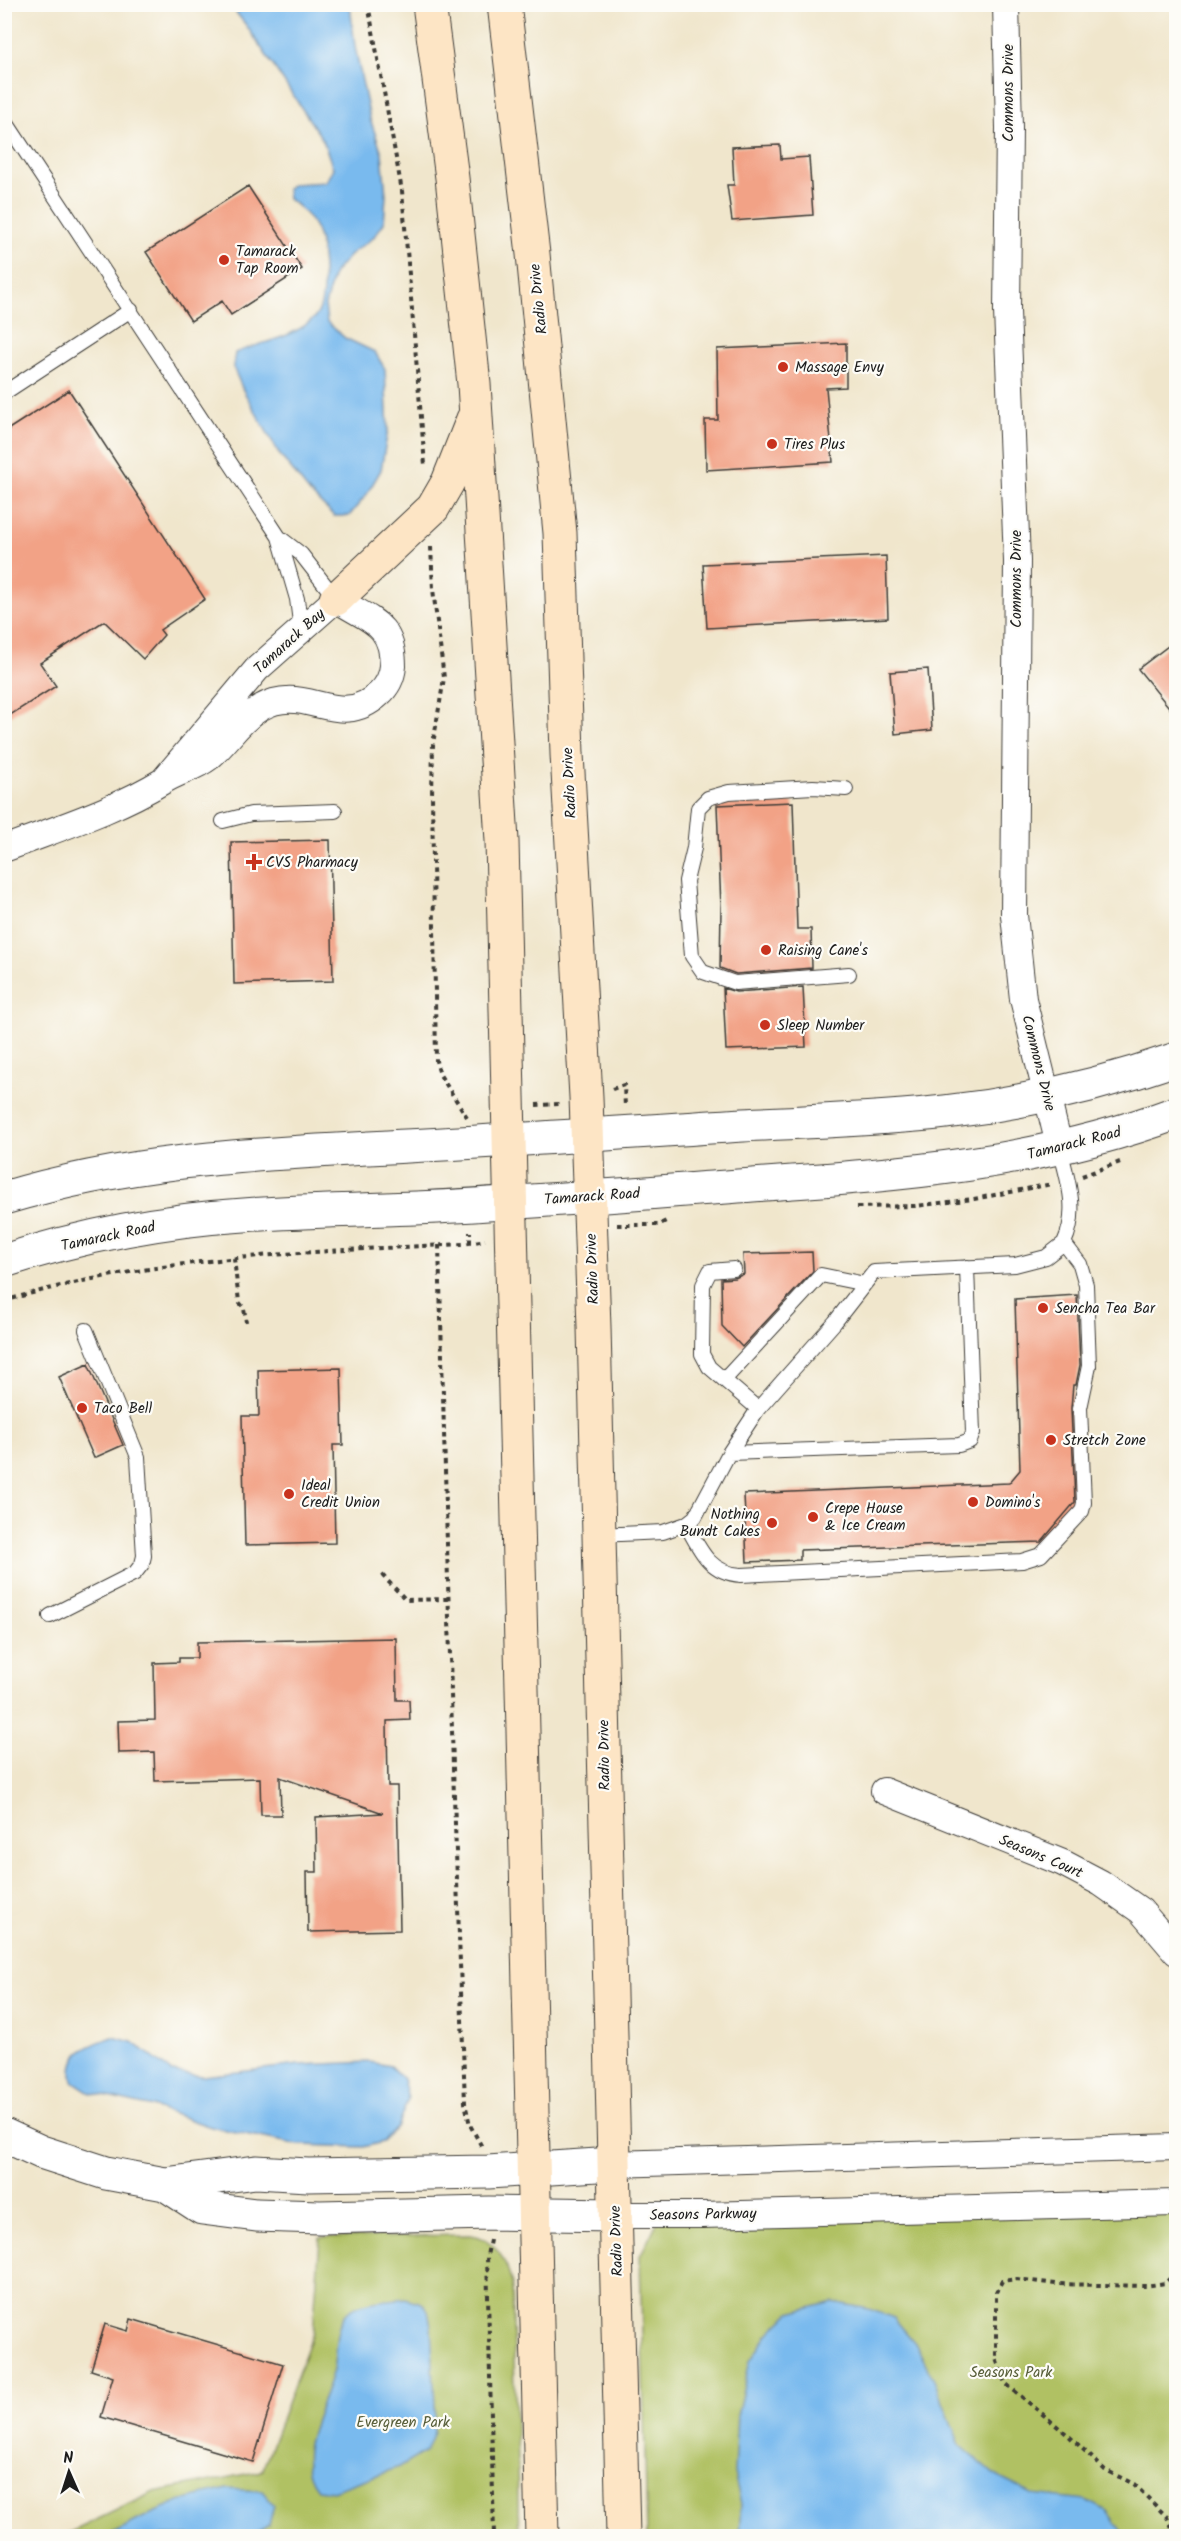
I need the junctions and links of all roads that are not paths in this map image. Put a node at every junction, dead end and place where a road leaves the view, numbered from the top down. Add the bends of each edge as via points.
1 (429, 4) edge
2 (504, 4) edge
3 (1006, 4) edge
4 (4, 119) edge
5 (131, 310) junction
6 (4, 393) edge
7 (476, 411) junction
8 (279, 537) junction
9 (336, 599) junction
10 (301, 630) junction
11 (163, 781) junction
12 (846, 789) dead end
13 (335, 811) dead end
14 (223, 821) dead end
15 (4, 849) edge
16 (849, 974) dead end
17 (1176, 1059) edge
18 (1047, 1096) junction
19 (1176, 1113) edge
20 (509, 1125) junction
21 (587, 1136) junction
22 (1060, 1149) junction
23 (4, 1198) edge
24 (511, 1202) junction
25 (590, 1211) junction
26 (1064, 1243) junction
27 (4, 1261) edge
28 (967, 1268) junction
29 (734, 1269) dead end
30 (865, 1284) junction
31 (86, 1330) dead end
32 (724, 1380) junction
33 (758, 1409) junction
34 (729, 1454) junction
35 (686, 1524) junction
36 (599, 1535) junction
37 (50, 1616) dead end
38 (884, 1791) dead end
39 (1176, 1952) edge
40 (4, 2135) edge
41 (1176, 2146) edge
42 (614, 2164) junction
43 (533, 2169) junction
44 (165, 2184) junction
45 (1176, 2203) edge
46 (534, 2214) junction
47 (615, 2215) junction
48 (542, 2536) edge
49 (623, 2536) edge

1 - 7 main road via 458,228
2 - 21 main road, Radio Drive via 560,533
3 - 18 street, Commons Drive via 1007,311 1017,561 1014,905 1023,999
4 - 5 lane
5 - 6 lane
5 - 8 lane
7 - 9 main road via 437,502
7 - 20 main road via 502,841
8 - 9 lane via 301,554
8 - 10 lane via 297,599
9 - 10 street, Tamarack Bay
9 - 11 street, Tamarack Bay via 380,624 393,648 393,670 386,687 370,703 352,710 301,699 279,700 261,707 243,720 207,759
10 - 11 street, Tamarack Bay via 257,669
11 - 15 street, Tamarack Bay via 123,804
12 - 16 lane via 729,792 708,798 698,808 686,881 692,956 703,972 735,983
13 - 14 lane via 251,814
17 - 18 street
18 - 21 street via 943,1113
18 - 22 street, Commons Drive
19 - 22 street, Tamarack Road
20 - 21 street
20 - 23 street via 164,1163 101,1173
20 - 24 main road
21 - 25 main road, Radio Drive
22 - 25 street, Tamarack Road via 935,1170
22 - 26 lane via 1073,1209
24 - 25 street, Tamarack Road
24 - 27 street, Tamarack Road via 178,1221 60,1245
24 - 43 main road
25 - 36 main road, Radio Drive
26 - 28 lane via 1035,1261
26 - 35 lane via 1080,1264 1086,1285 1089,1366 1080,1408 1084,1503 1082,1511 1041,1555 1022,1561 732,1575 710,1564
28 - 30 lane via 874,1272
28 - 34 lane via 973,1432 970,1441 959,1445
29 - 32 lane via 710,1271 703,1285 702,1354 709,1367
30 - 32 lane via 820,1275
30 - 33 lane
31 - 37 lane via 139,1466 142,1564 135,1573
32 - 33 lane
33 - 34 lane
34 - 35 lane via 695,1517
35 - 36 lane via 663,1532
36 - 42 main road, Radio Drive
38 - 39 street, Seasons Court via 1063,1863 1101,1883 1141,1911
40 - 44 street, Seasons Parkway via 41,2152 106,2173
41 - 42 street, Seasons Parkway
42 - 43 street, Seasons Parkway
42 - 47 main road, Radio Drive
43 - 44 street, Seasons Parkway via 308,2175 256,2172
43 - 46 main road
44 - 46 street, Seasons Parkway via 202,2208 255,2215
45 - 47 street, Seasons Parkway
46 - 47 street, Seasons Parkway
46 - 48 main road
47 - 49 main road, Radio Drive

